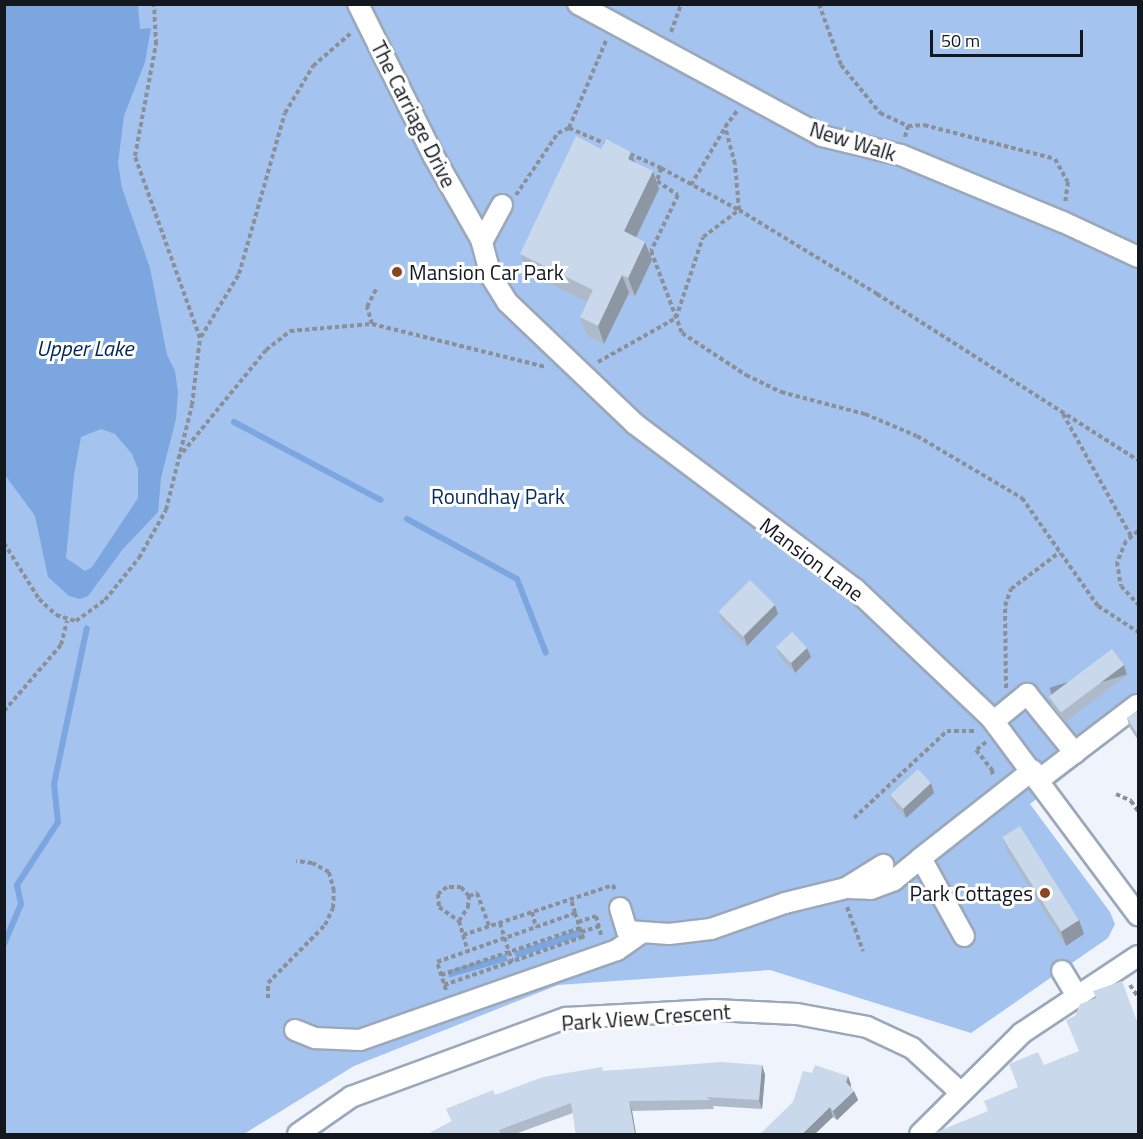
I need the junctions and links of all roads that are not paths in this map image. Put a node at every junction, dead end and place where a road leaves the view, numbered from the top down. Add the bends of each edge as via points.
1 (578, 4) edge
2 (362, 12) edge
3 (502, 205) road end
4 (471, 224) joint
5 (482, 242) junction
6 (1138, 257) edge
7 (1137, 705) dead end
8 (995, 723) junction
9 (1074, 753) junction
10 (1037, 774) junction
11 (921, 858) junction
12 (883, 865) dead end
13 (846, 888) junction
14 (620, 908) road end
15 (1138, 915) edge
16 (641, 933) junction
17 (964, 936) dead end
18 (1138, 956) edge
19 (1062, 971) dead end
20 (1076, 994) junction
21 (295, 1030) dead end
22 (960, 1092) junction
23 (298, 1134) edge
24 (920, 1134) edge

1 - 6 street, New Walk via 822,136 901,155
2 - 4 street, The Carriage Drive
3 - 5 street
4 - 5 street, Mansion Lane
5 - 8 street, Mansion Lane via 491,276 507,302 581,372 687,465 855,589
7 - 9 street
8 - 9 street via 1027,694
8 - 10 street, Mansion Lane
9 - 10 street
10 - 11 street
10 - 15 street, Mansion Lane
11 - 13 street via 886,883 871,889
11 - 17 street
12 - 13 street
13 - 16 street via 786,903 711,929
14 - 16 street via 627,931
16 - 21 street via 617,950 360,1040 315,1038
18 - 20 street
19 - 20 street
20 - 22 street via 1022,1033
22 - 23 street, Park View Crescent via 912,1048 867,1027 797,1014 714,1010 578,1018 444,1060 351,1097
22 - 24 street

